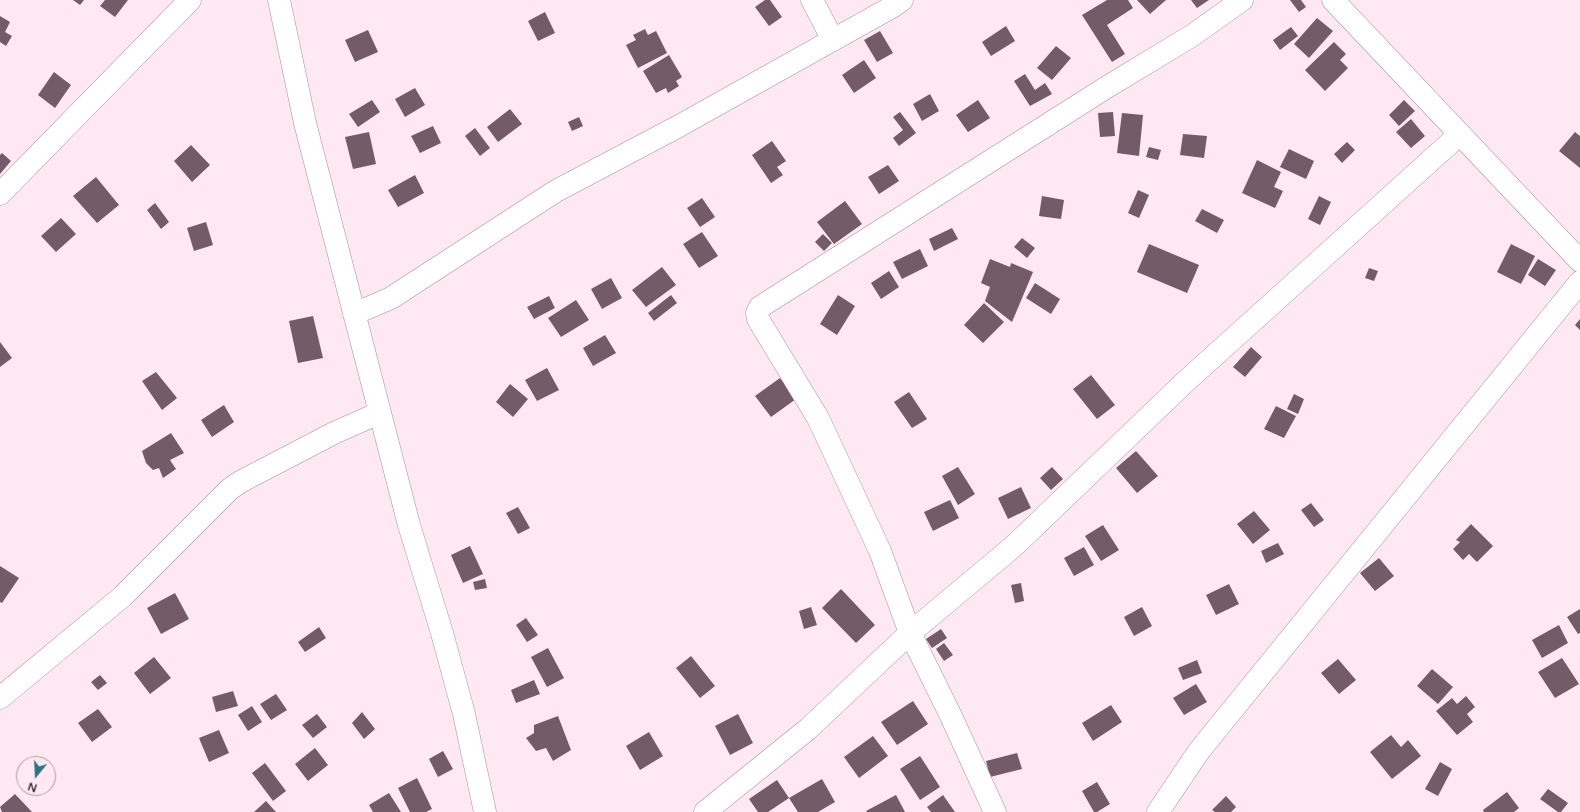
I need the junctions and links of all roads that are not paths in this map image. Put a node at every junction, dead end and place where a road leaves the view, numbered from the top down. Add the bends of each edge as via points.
1 (190, 0) edge
2 (279, 0) edge
3 (812, 0) edge
4 (902, 0) edge
5 (1242, 0) edge
6 (1333, 0) edge
7 (833, 40) junction
8 (1460, 134) junction
9 (0, 194) edge
10 (1580, 261) edge
11 (1580, 282) edge
12 (354, 314) junction
13 (379, 413) junction
14 (910, 633) junction
15 (0, 698) edge
16 (485, 812) edge
17 (705, 812) edge
18 (995, 812) edge
19 (1158, 812) edge

1 - 9 street
2 - 12 street via 305,123
3 - 7 street
4 - 7 street
5 - 14 street via 1193,35 760,307 758,319 818,418 877,544
6 - 8 street
7 - 12 street via 556,191 391,298
8 - 10 street
8 - 14 street via 1184,383 1014,546
11 - 19 street via 1199,751
12 - 13 street
13 - 15 street via 334,433 235,485 123,596
13 - 16 street via 464,714
14 - 17 street via 808,729
14 - 18 street

